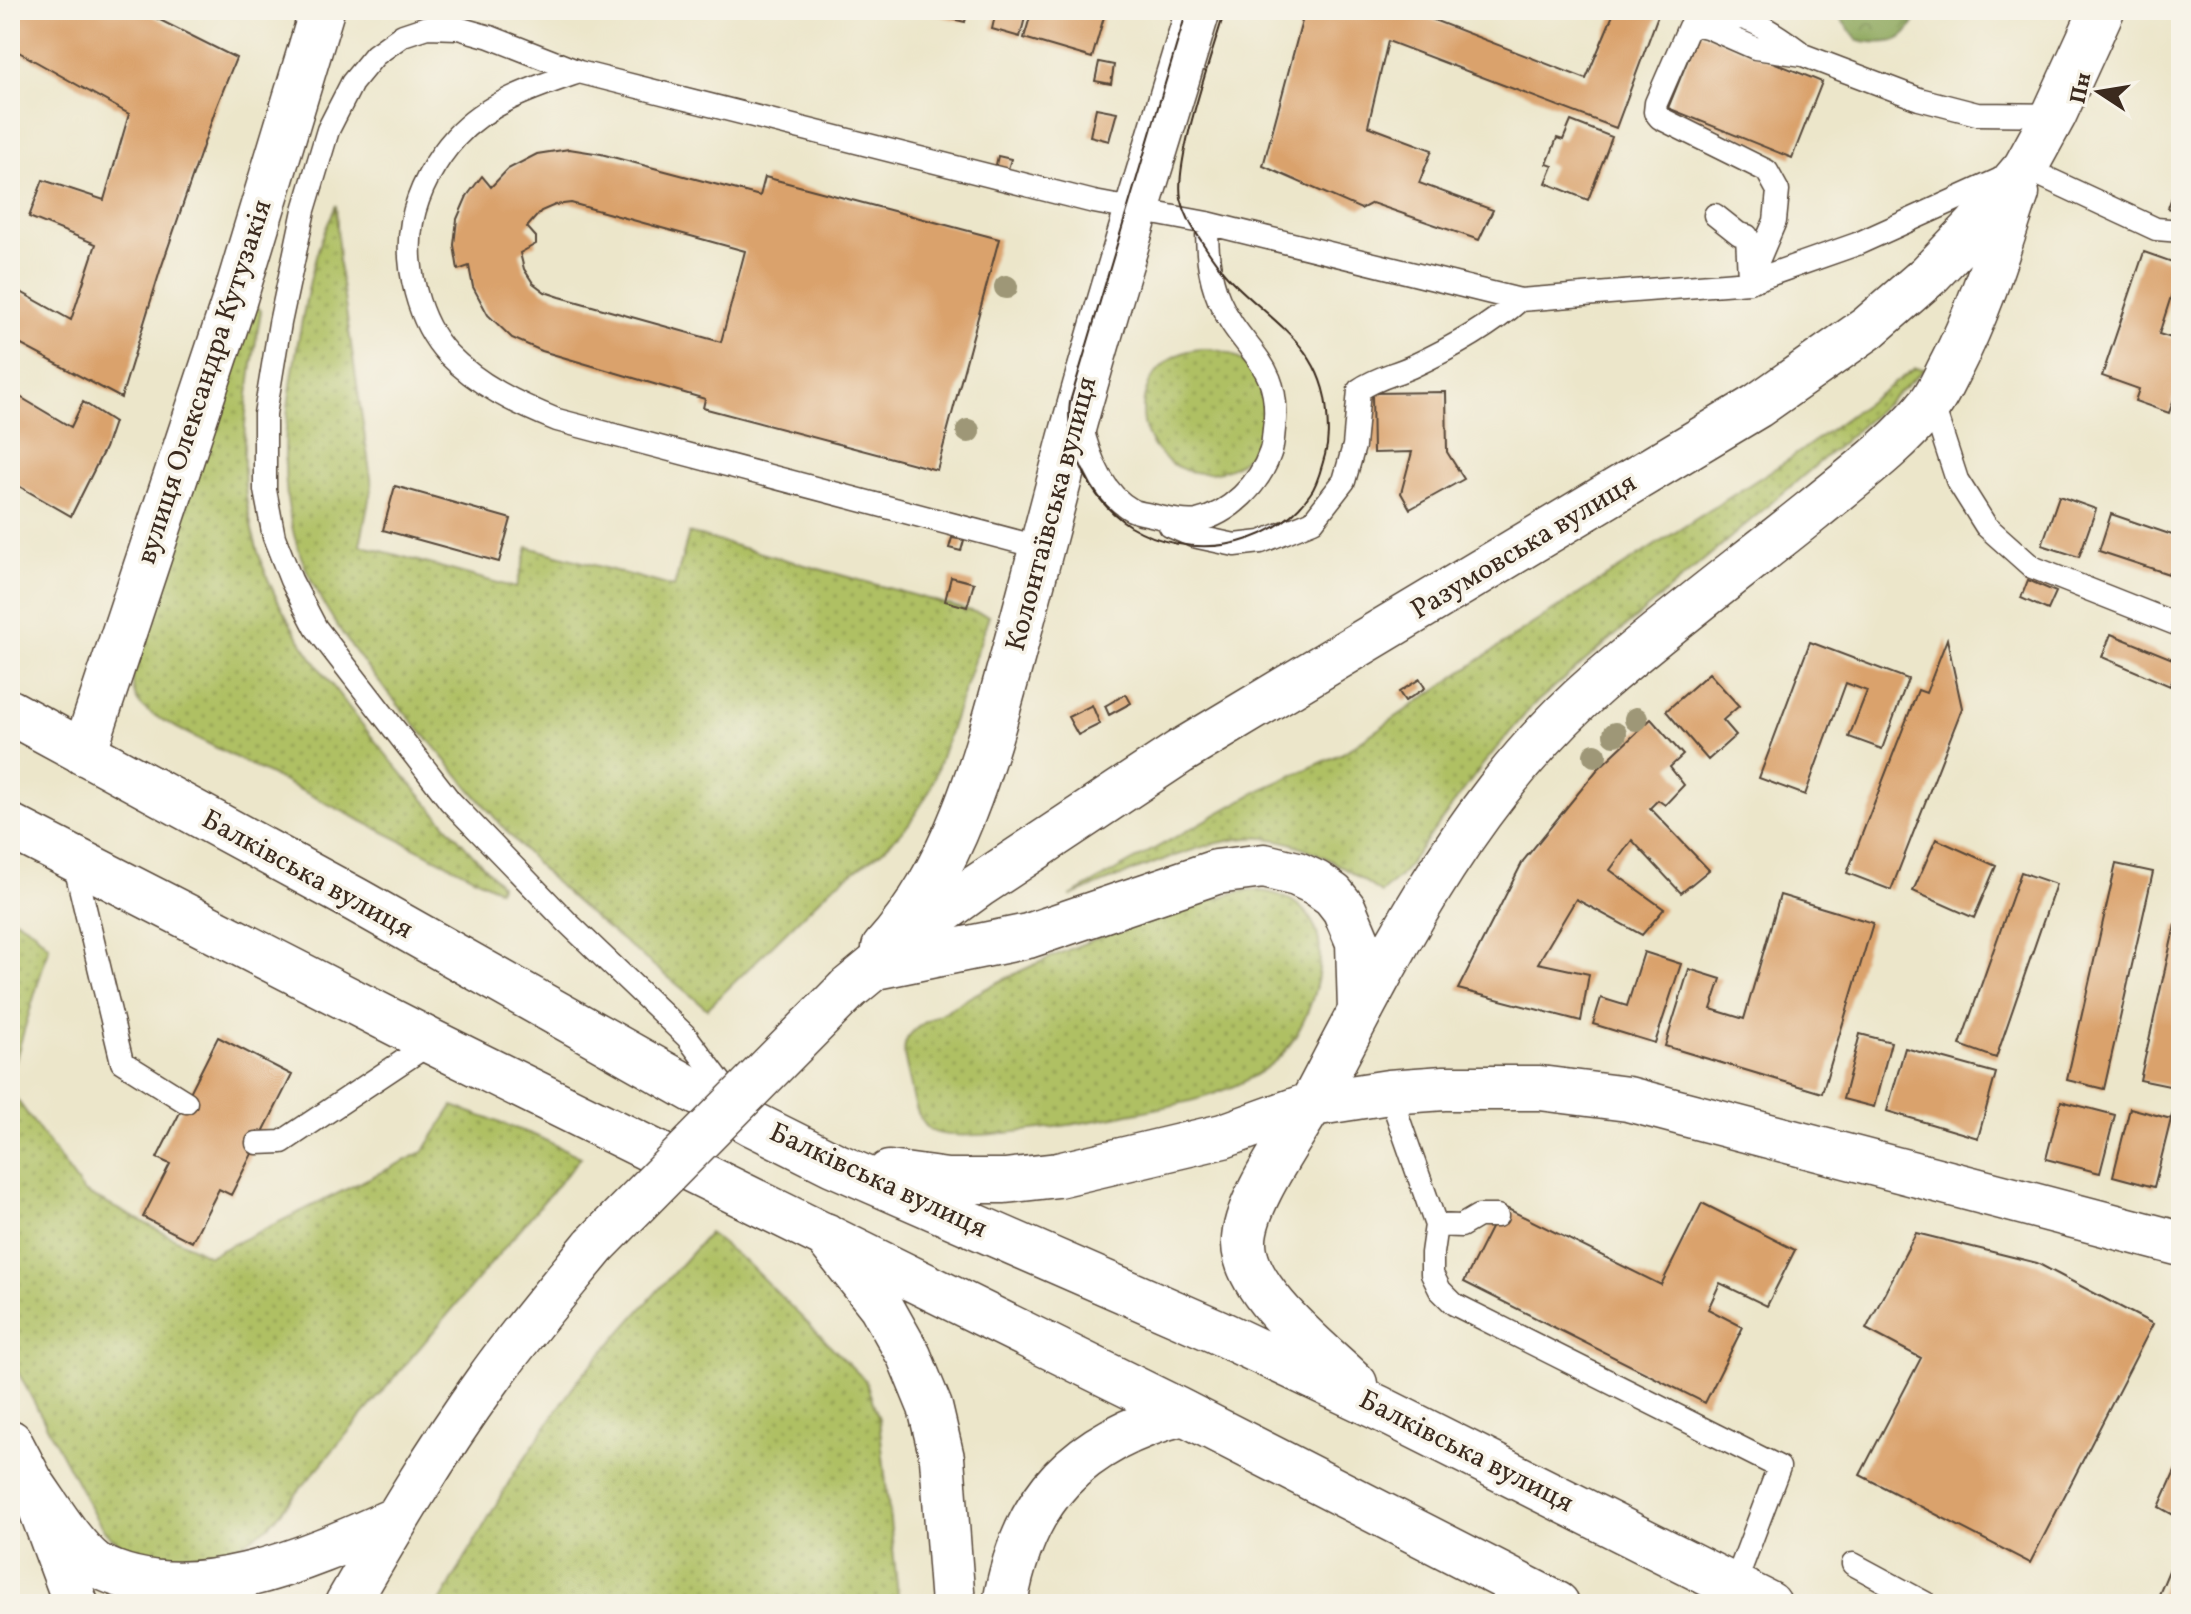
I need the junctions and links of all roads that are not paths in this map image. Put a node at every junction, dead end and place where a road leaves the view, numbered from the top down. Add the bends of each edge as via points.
1 (322, 10) edge
2 (1198, 10) edge
3 (2102, 10) edge
4 (579, 72) junction
5 (2054, 115) junction
6 (2025, 168) junction
7 (1138, 212) junction
8 (1715, 215) dead end
9 (1775, 221) junction
10 (1207, 223) junction
11 (2181, 231) edge
12 (1747, 236) junction
13 (1749, 282) junction
14 (1520, 300) junction
15 (1932, 403) junction
16 (1079, 410) junction
17 (1132, 510) junction
18 (1042, 548) junction
19 (2181, 626) edge
20 (10, 712) edge
21 (84, 753) junction
22 (10, 826) edge
23 (73, 857) junction
24 (10, 858) edge
25 (862, 978) junction
26 (1360, 1012) junction
27 (432, 1042) junction
28 (1389, 1092) junction
29 (186, 1102) dead end
30 (1312, 1104) junction
31 (753, 1124) junction
32 (257, 1143) dead end
33 (833, 1164) junction
34 (1497, 1216) dead end
35 (1436, 1225) junction
36 (825, 1235) junction
37 (2181, 1244) edge
38 (1379, 1408) junction
39 (1183, 1413) junction
40 (10, 1442) edge
41 (31, 1482) junction
42 (401, 1511) junction
43 (1853, 1564) dead end
44 (1752, 1595) edge
45 (76, 1604) edge
46 (347, 1604) edge
47 (373, 1604) edge
48 (953, 1604) edge
49 (1005, 1604) edge
50 (1557, 1604) edge
51 (1927, 1604) edge

1 - 21 main road, вулиця Олександра Кутузакія via 235,298
2 - 7 main road, Колонтаївська вулиця
3 - 5 main road, Разумовська вулиця
4 - 7 lane
4 - 18 lane via 521,93 488,112 457,136 427,177 412,223 411,270 423,316 447,353 489,387 557,420
4 - 31 lane via 490,37 427,27 403,35 375,55 352,83 328,130 304,210 265,414 265,490 274,537 291,580 316,628 361,688 450,801 687,1037
5 - 6 main road, Разумовська вулиця
5 - 9 lane via 1977,114 1919,99 1803,55 1755,48 1699,25 1689,27 1655,112 1767,171 1778,191
6 - 11 lane via 2156,229
6 - 13 lane via 1857,244
6 - 15 main road via 1974,322
6 - 25 main road, Разумовська вулиця via 1929,275 1811,370 1180,752 978,886
7 - 10 lane
7 - 16 main road, Колонтаївська вулиця
8 - 12 lane
9 - 12 lane
9 - 13 lane
10 - 14 lane
10 - 17 lane via 1209,271 1219,299 1271,377 1277,410 1271,451 1258,478 1219,513 1196,521
12 - 13 lane
13 - 14 lane
14 - 17 lane via 1496,321 1359,390 1354,446 1344,481 1313,521 1261,542 1235,545 1193,536
15 - 19 lane via 1957,480 1986,526 2032,567
15 - 26 main road via 1874,460 1597,684 1547,732 1443,864
16 - 17 lane via 1084,437 1107,488
16 - 18 main road, Колонтаївська вулиця
18 - 25 main road, Колонтаївська вулиця via 990,739 956,830 913,912
20 - 21 main road, Балківська вулиця
21 - 31 main road, Балківська вулиця
22 - 23 main road
23 - 24 main road
23 - 27 main road
23 - 29 lane via 122,1062
25 - 26 main road via 1028,936 1216,872 1264,866 1316,883 1344,909 1358,942
25 - 42 main road, bridge via 594,1246 489,1378
26 - 30 main road
27 - 32 lane via 282,1142
27 - 36 main road
28 - 30 main road
28 - 35 lane
28 - 37 main road via 1540,1088 1628,1099
30 - 33 main road via 1223,1136 1058,1175 947,1181
30 - 38 main road via 1248,1221 1244,1244 1249,1267 1262,1290
31 - 33 main road, Балківська вулиця
33 - 38 main road, Балківська вулиця
34 - 35 lane via 1478,1216 1461,1226
35 - 44 lane via 1432,1274 1454,1304 1779,1467
36 - 39 main road
36 - 48 main road via 881,1306 930,1407 942,1458
38 - 44 main road, Балківська вулиця
39 - 49 main road via 1106,1443 1063,1475 1021,1543
39 - 50 main road
40 - 41 main road
41 - 42 main road via 94,1563 120,1579 167,1592 219,1590 249,1582
41 - 45 main road
42 - 46 main road
42 - 47 main road
43 - 51 lane

